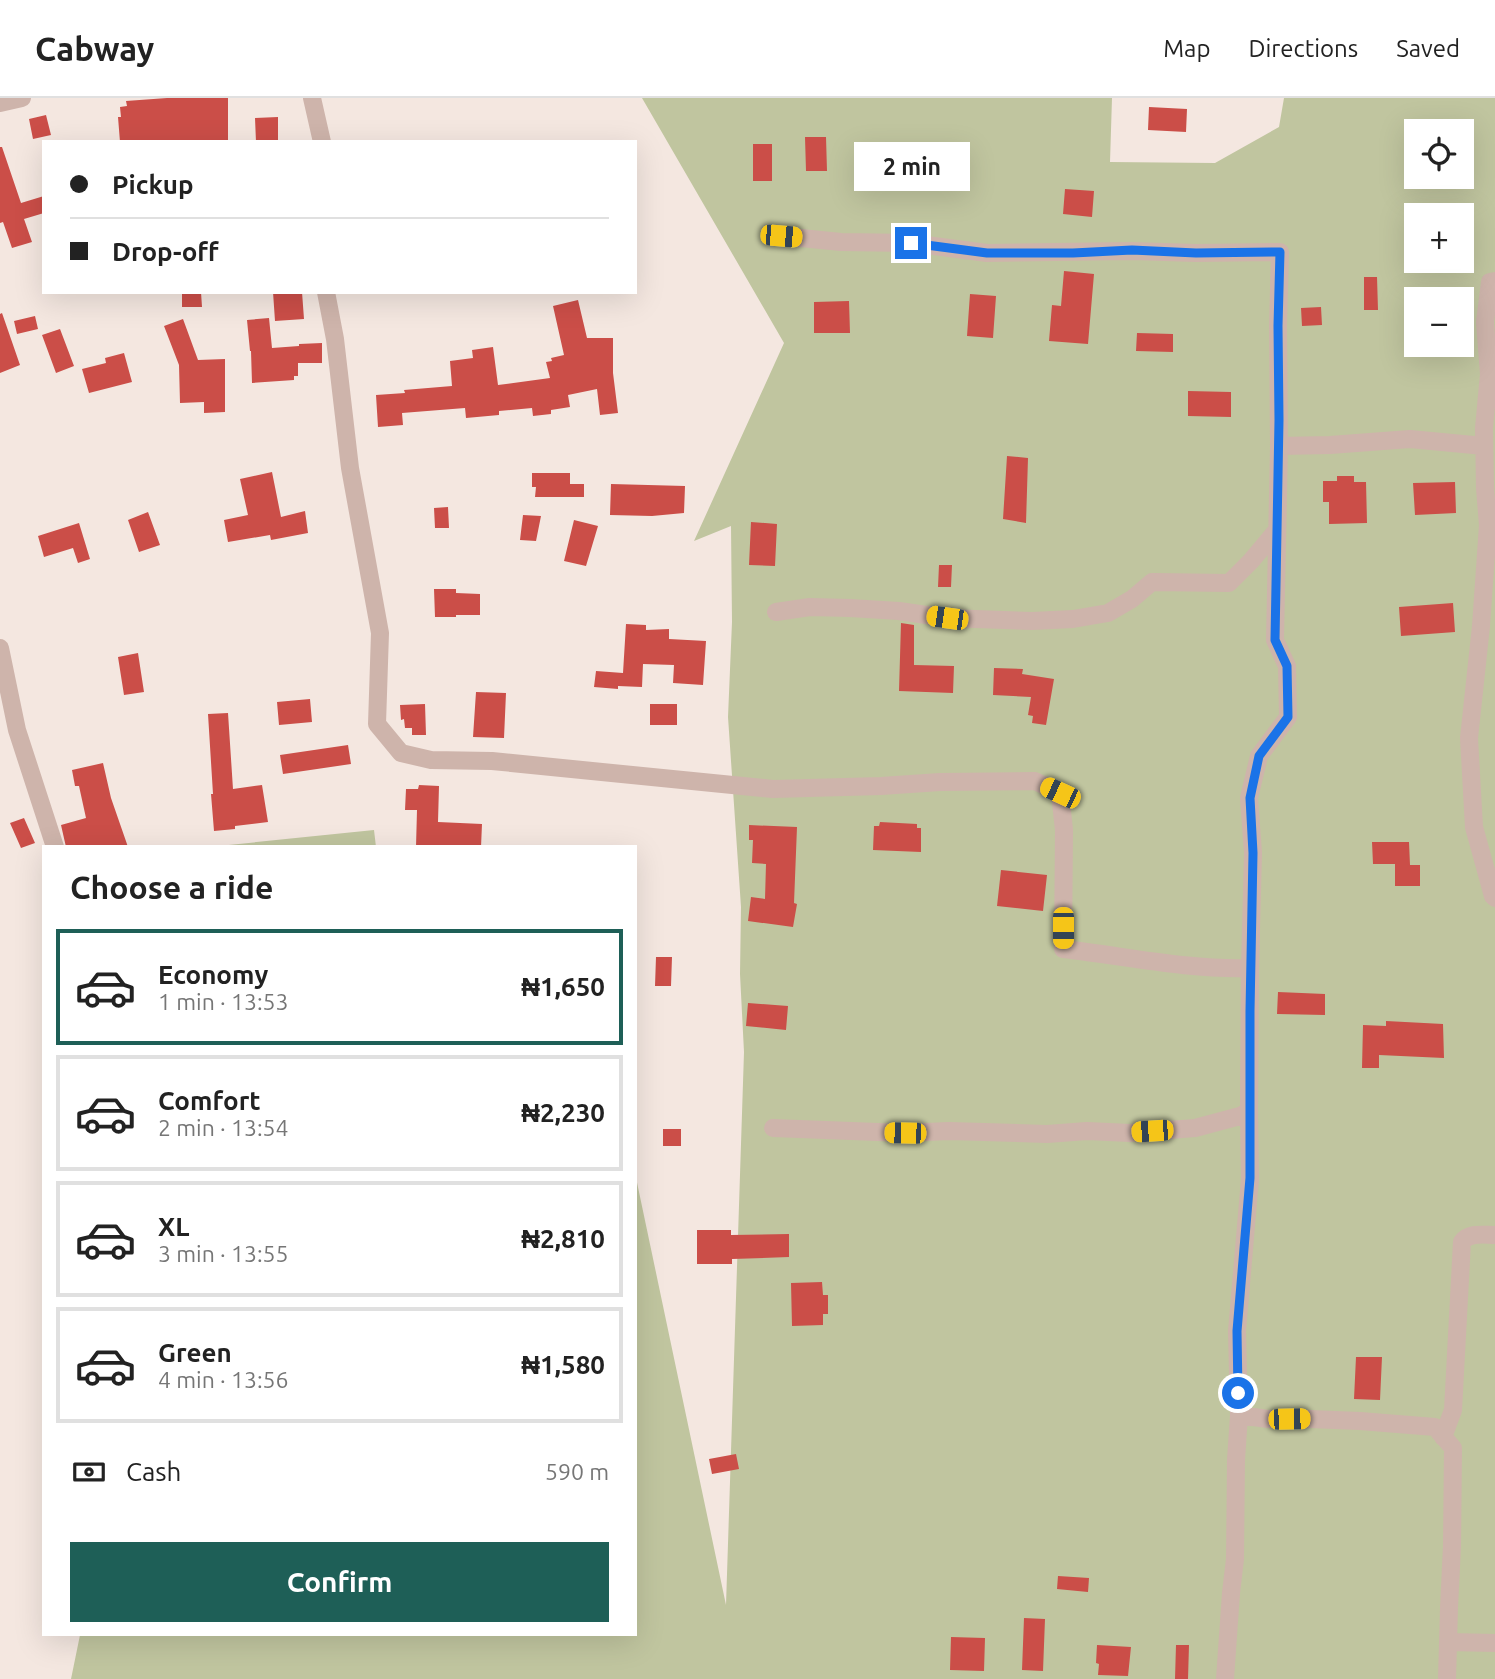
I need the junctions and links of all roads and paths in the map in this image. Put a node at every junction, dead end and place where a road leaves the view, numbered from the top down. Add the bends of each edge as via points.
1 (22, 98) edge
2 (312, 98) edge
3 (0, 103) edge
4 (322, 140) edge
5 (781, 236) dead end
6 (1495, 281) edge
7 (326, 294) edge
8 (1279, 446) junction
9 (1484, 446) junction
10 (1277, 530) junction
11 (776, 612) dead end
12 (0, 648) edge
13 (54, 845) edge
14 (1495, 898) edge
15 (1250, 968) junction
16 (1249, 1111) junction
17 (774, 1128) dead end
18 (1495, 1236) edge
19 (1239, 1415) junction
20 (1443, 1437) junction
21 (1448, 1642) junction
22 (1495, 1643) edge
23 (1225, 1679) edge
24 (1447, 1679) edge

1 - 3 street
2 - 4 street
5 - 8 street via 911,243 987,253 1280,252
6 - 9 street via 1490,282 1485,322 1489,374
7 - 15 street via 350,468 380,633 377,724 401,753 431,760 492,761 773,789 1035,781 1060,793 1063,949
8 - 9 street via 1410,439
8 - 10 street
9 - 14 street via 1488,525 1468,738 1474,827
10 - 11 street via 1228,583 1152,582 1108,613 1073,619 947,618 810,607
10 - 15 street via 1275,640 1287,666 1288,717 1259,756 1250,798
12 - 13 street via 17,730
15 - 16 street
16 - 17 street via 1195,1128 1130,1133
16 - 19 street via 1250,1178 1237,1331
18 - 20 street via 1473,1235 1462,1242 1453,1410
19 - 20 street via 1424,1425 1435,1427
19 - 23 street via 1235,1559
20 - 21 street via 1453,1448
21 - 22 street
21 - 24 street

